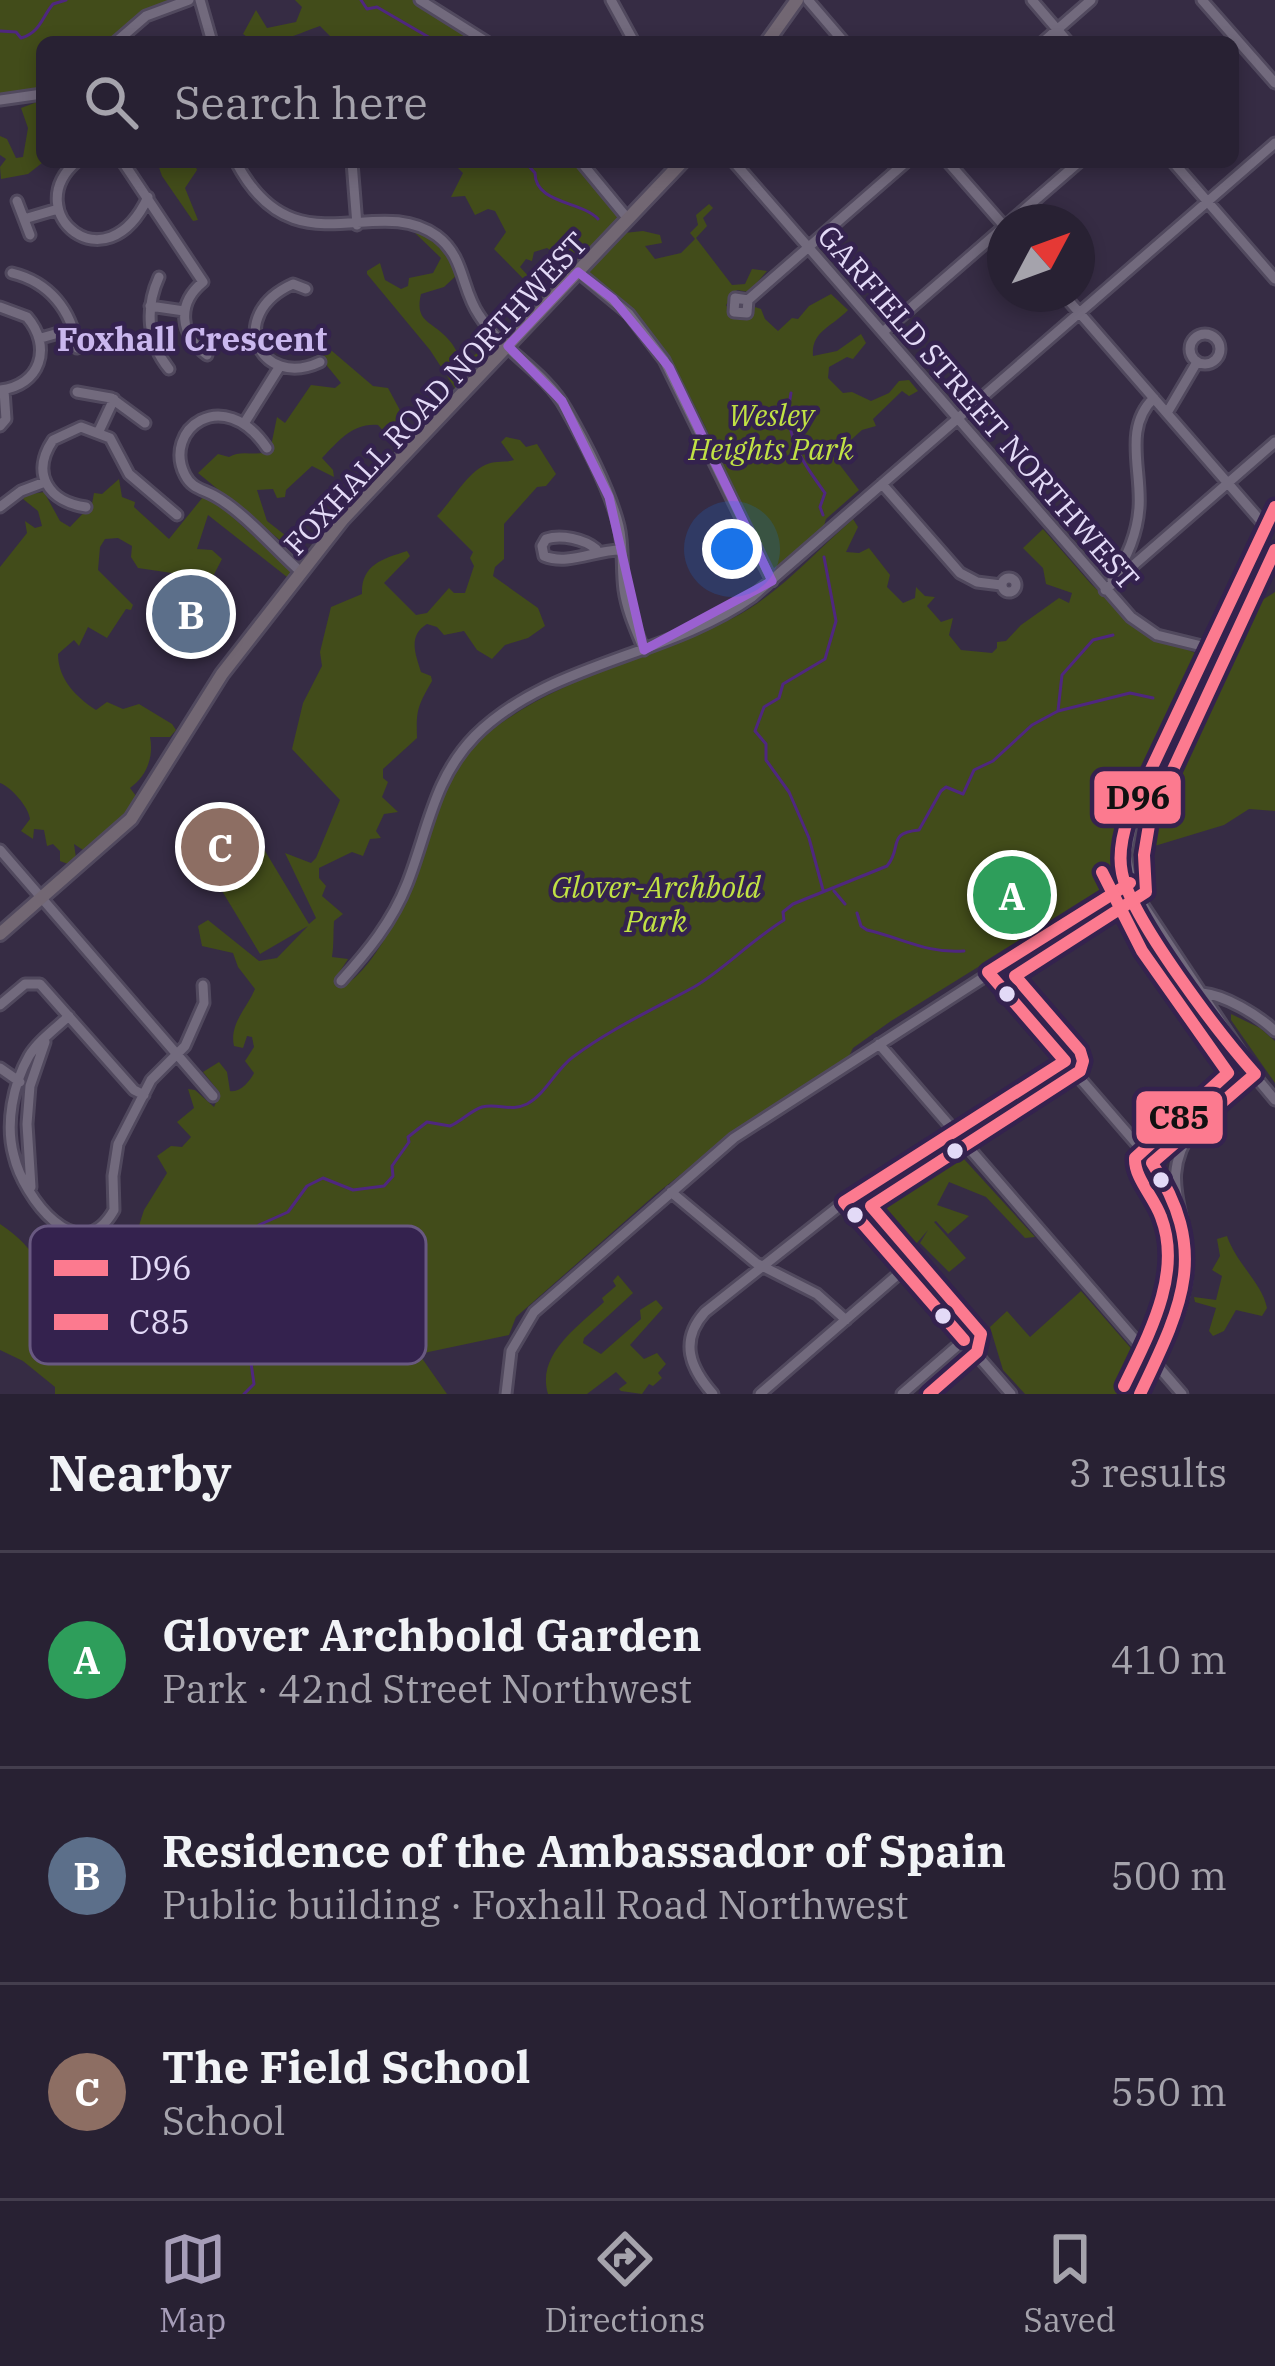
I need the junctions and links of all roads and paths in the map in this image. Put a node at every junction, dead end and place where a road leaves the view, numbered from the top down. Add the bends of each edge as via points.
1 (189, 0) edge
2 (200, 0) edge
3 (419, 0) edge
4 (611, 0) edge
5 (797, 0) edge
6 (808, 0) edge
7 (1032, 0) edge
8 (1091, 0) edge
9 (1202, 0) edge
10 (1057, 29) junction
11 (123, 36) edge
12 (210, 36) edge
13 (477, 36) edge
14 (631, 36) edge
15 (771, 36) edge
16 (839, 36) edge
17 (1049, 36) edge
18 (1063, 36) edge
19 (1234, 36) edge
20 (1239, 42) edge
21 (1275, 83) edge
22 (36, 95) edge
23 (0, 100) edge
24 (1275, 142) edge
25 (72, 168) edge
26 (127, 168) edge
27 (240, 168) edge
28 (352, 168) edge
29 (585, 168) edge
30 (676, 168) edge
31 (739, 168) edge
32 (899, 168) edge
33 (953, 168) edge
34 (1072, 168) edge
35 (1178, 168) edge
36 (148, 196) junction
37 (17, 201) dead end
38 (1208, 202) junction
39 (1031, 204) edge
40 (987, 205) edge
41 (58, 209) junction
42 (24, 219) junction
43 (628, 219) junction
44 (357, 225) junction
45 (30, 236) dead end
46 (987, 242) edge
47 (808, 247) junction
48 (578, 272) junction
49 (12, 273) dead end
50 (159, 277) dead end
51 (1275, 279) edge
52 (306, 289) dead end
53 (748, 300) dead end
54 (150, 306) junction
55 (0, 307) edge
56 (184, 311) junction
57 (1080, 313) junction
58 (73, 329) junction
59 (883, 332) junction
60 (41, 338) junction
61 (508, 346) junction
62 (77, 349) dead end
63 (207, 355) dead end
64 (320, 362) dead end
65 (1197, 362) dead end
66 (280, 366) junction
67 (169, 369) dead end
68 (2, 390) edge
69 (77, 392) dead end
70 (1154, 398) junction
71 (114, 399) junction
72 (1167, 413) junction
73 (958, 418) junction
74 (245, 422) junction
75 (145, 423) dead end
76 (0, 426) edge
77 (99, 431) junction
78 (267, 448) dead end
79 (1272, 448) edge
80 (45, 482) junction
81 (882, 484) junction
82 (1229, 484) junction
83 (0, 507) edge
84 (86, 507) dead end
85 (1275, 507) edge
86 (177, 515) dead end
87 (1266, 527) junction
88 (596, 549) junction
89 (622, 550) junction
90 (301, 572) junction
91 (772, 581) junction
92 (1001, 585) dead end
93 (1106, 590) junction
94 (1210, 648) junction
95 (644, 650) junction
96 (0, 850) edge
97 (1127, 885) junction
98 (41, 899) junction
99 (0, 934) edge
100 (988, 972) junction
101 (341, 981) dead end
102 (203, 985) dead end
103 (1200, 994) junction
104 (0, 1005) edge
105 (69, 1016) junction
106 (1275, 1031) edge
107 (45, 1042) junction
108 (879, 1044) junction
109 (177, 1054) junction
110 (1065, 1061) junction
111 (0, 1068) edge
112 (1256, 1074) junction
113 (18, 1082) junction
114 (30, 1086) junction
115 (144, 1095) junction
116 (213, 1096) dead end
117 (1275, 1100) edge
118 (1194, 1127) junction
119 (955, 1132) junction
120 (27, 1155) junction
121 (14, 1158) junction
122 (0, 1161) edge
123 (1153, 1162) junction
124 (32, 1192) junction
125 (671, 1192) junction
126 (1174, 1195) junction
127 (844, 1202) junction
128 (59, 1226) edge
129 (101, 1226) edge
130 (760, 1265) junction
131 (903, 1270) junction
132 (846, 1320) junction
133 (964, 1340) junction
134 (1155, 1363) junction
135 (506, 1394) edge
136 (713, 1394) edge
137 (760, 1394) edge
138 (902, 1394) edge
139 (1011, 1394) edge
140 (1140, 1394) edge
141 (1182, 1394) edge

1 - 11 street via 149,14
2 - 12 street
3 - 13 street
4 - 14 street
5 - 15 main road
6 - 16 street
7 - 10 street
8 - 10 street
9 - 19 street
10 - 17 street
10 - 18 street
20 - 21 street
22 - 23 street
24 - 38 street
25 - 41 street via 58,186
26 - 36 street
27 - 44 street via 285,213 320,225
28 - 44 street
29 - 43 street
30 - 43 main road, FOXHALL ROAD NORTHWEST
31 - 47 street, GARFIELD STREET NORTHWEST
32 - 47 street
33 - 40 street
34 - 39 street
35 - 38 street
36 - 41 street via 135,222 105,240 74,232
36 - 56 street via 203,282
37 - 42 street
38 - 51 street
38 - 57 street
41 - 42 street
42 - 45 street
43 - 48 main road, FOXHALL ROAD NORTHWEST
44 - 61 street via 406,223 441,239 480,317
46 - 59 street
47 - 53 street
47 - 59 street, GARFIELD STREET NORTHWEST
48 - 61 main road, FOXHALL ROAD NORTHWEST
48 - 91 street via 632,316 666,362
49 - 58 street via 52,292
50 - 54 street
52 - 66 street via 289,286 258,312 258,343
54 - 56 street
54 - 67 street via 154,345
55 - 60 street via 27,317
56 - 63 street via 189,338
57 - 70 street
57 - 73 street
58 - 60 street
58 - 62 street
59 - 73 street, GARFIELD STREET NORTHWEST
60 - 68 street via 34,373
61 - 89 street via 568,412 613,507
61 - 90 main road, FOXHALL ROAD NORTHWEST
64 - 66 street
65 - 72 street
66 - 74 street
68 - 76 street
69 - 71 street
70 - 72 street
70 - 93 street via 1135,426 1136,529
71 - 75 street
71 - 77 street
72 - 82 street
73 - 81 street
73 - 93 street, GARFIELD STREET NORTHWEST
74 - 78 street
74 - 90 street via 224,415 196,425 182,447 184,472
77 - 80 street via 76,428 55,438 43,459
77 - 86 street via 118,447 129,475
79 - 82 street
80 - 83 street
80 - 84 street via 57,498
81 - 91 street
81 - 92 street via 960,573
82 - 87 street
82 - 93 street
85 - 87 street
87 - 94 street
88 - 88 street via 554,536 542,546 551,560
88 - 89 street
89 - 95 street via 626,599
90 - 98 main road, FOXHALL ROAD NORTHWEST via 216,683 140,807
91 - 95 street via 719,618
93 - 94 street, GARFIELD STREET NORTHWEST via 1150,632
94 - 97 street via 1133,814
95 - 101 street via 520,702 471,740 434,799 394,911
96 - 98 street
97 - 100 street
97 - 103 street
98 - 99 main road, FOXHALL ROAD NORTHWEST
98 - 109 street
100 - 108 street
100 - 110 street
102 - 109 street via 205,1004
103 - 106 street
103 - 112 street
104 - 105 street via 34,981
105 - 107 street
105 - 115 street
107 - 113 street
107 - 114 street
108 - 119 street
108 - 125 street via 749,1127
109 - 115 street
109 - 116 street
110 - 119 street
110 - 123 street
111 - 113 street
112 - 117 street
112 - 118 street
113 - 114 street
113 - 121 street
114 - 120 street
115 - 129 street via 114,1155 114,1210
118 - 123 street
118 - 126 street via 1177,1158
119 - 127 street
119 - 134 street
120 - 121 street
120 - 124 street
121 - 122 street
121 - 124 street
123 - 126 street
124 - 128 street
125 - 130 street
125 - 135 street via 534,1312 510,1354
126 - 134 street via 1185,1288
127 - 130 street
127 - 131 street
130 - 132 street
130 - 136 street via 693,1329 694,1371
131 - 132 street
131 - 133 street
132 - 137 street
133 - 138 street
133 - 139 street
134 - 140 street
134 - 141 street

